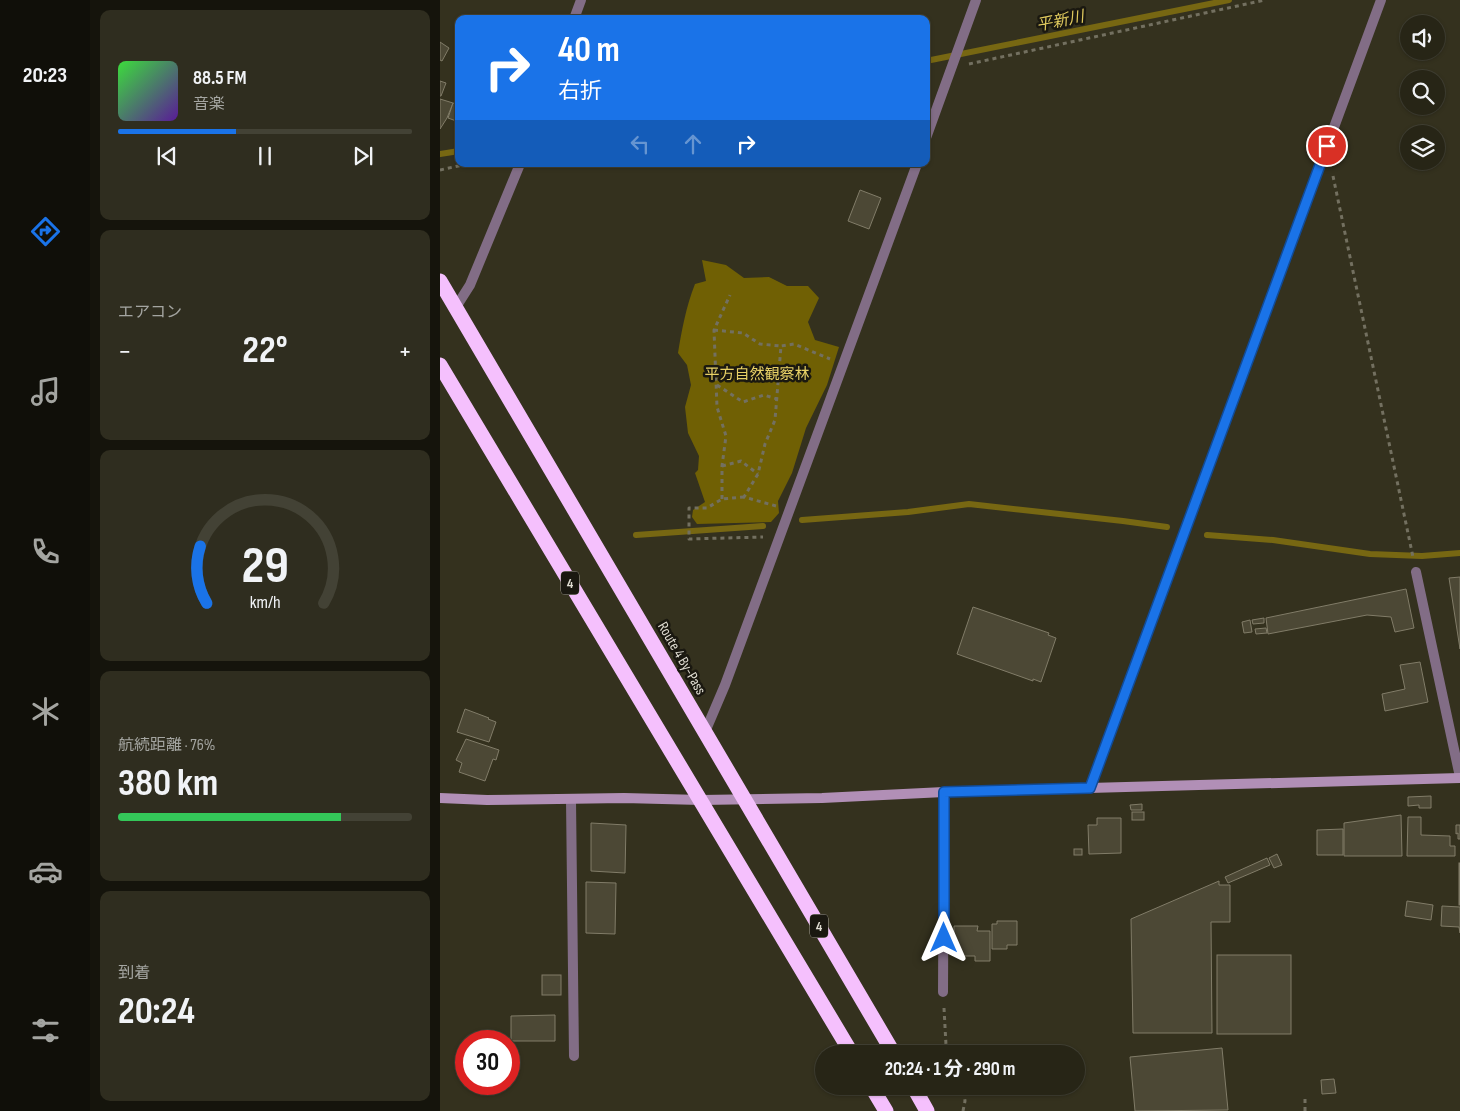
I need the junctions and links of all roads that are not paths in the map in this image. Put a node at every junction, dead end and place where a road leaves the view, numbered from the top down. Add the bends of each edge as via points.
1 (581, 0) edge
2 (976, 0) edge
3 (1381, 0) edge
4 (575, 15) edge
5 (930, 127) edge
6 (519, 167) edge
7 (916, 167) edge
8 (440, 281) edge
9 (456, 307) junction
10 (440, 365) edge
11 (1416, 572) road end
12 (705, 732) junction
13 (1460, 778) edge
14 (1090, 788) junction
15 (944, 792) junction
16 (440, 798) edge
17 (744, 799) junction
18 (571, 800) junction
19 (701, 800) junction
20 (943, 992) road end
21 (847, 1045) edge
22 (889, 1045) edge
23 (574, 1056) dead end
24 (876, 1095) edge
25 (918, 1095) edge
26 (886, 1111) edge
27 (927, 1111) edge

1 - 4 street
2 - 5 street
3 - 14 street
6 - 9 street via 470,285
7 - 12 street
8 - 9 highway, Route 4 By-Pass / 4
9 - 12 highway, Route 4 By-Pass / 4
10 - 19 highway, 4
11 - 13 street
12 - 17 highway, Route 4 By-Pass / 4
13 - 14 street
14 - 15 street
15 - 17 street
15 - 20 street
16 - 18 street
17 - 19 street
17 - 22 highway, Route 4 By-Pass / 4
18 - 19 street
18 - 23 street
19 - 21 highway, 4
24 - 26 highway
25 - 27 highway

